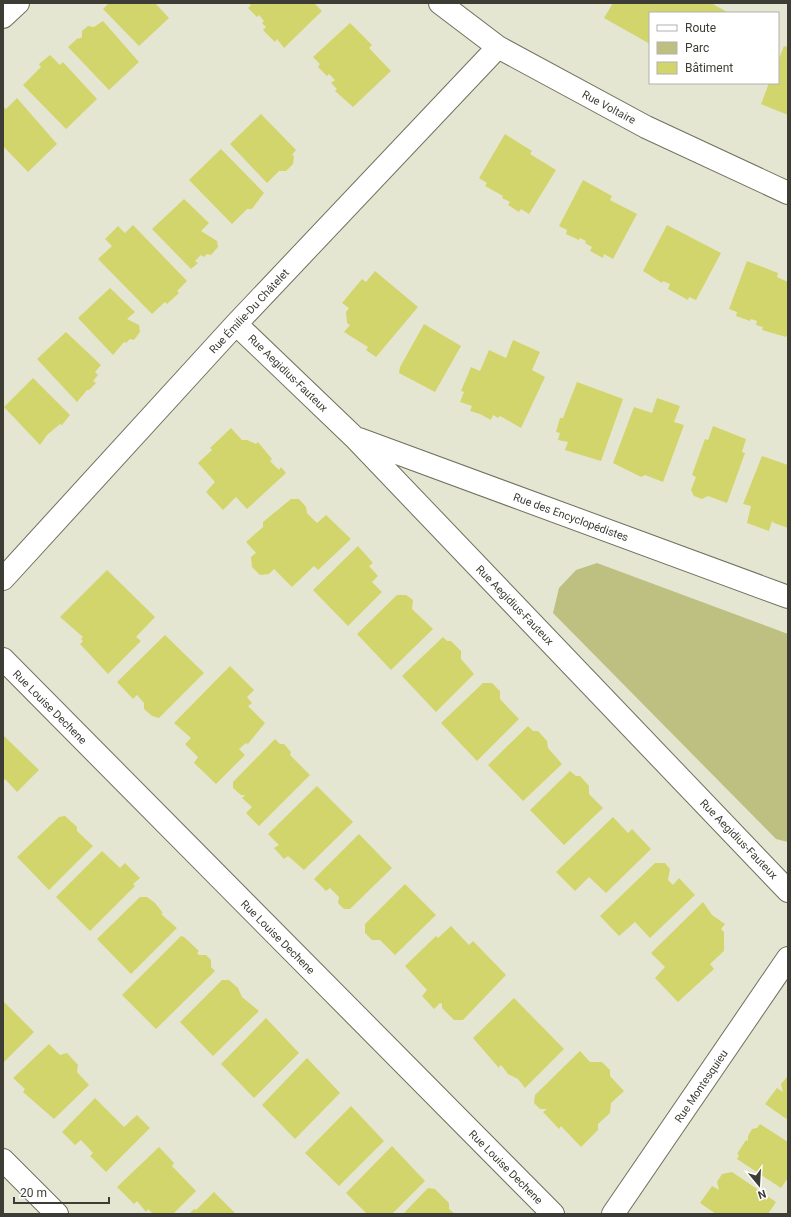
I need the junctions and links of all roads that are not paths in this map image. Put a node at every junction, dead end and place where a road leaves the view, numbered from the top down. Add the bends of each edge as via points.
1 (18, 3) edge
2 (440, 3) edge
3 (3, 17) edge
4 (498, 47) junction
5 (788, 193) edge
6 (236, 324) junction
7 (354, 437) junction
8 (3, 579) edge
9 (788, 597) edge
10 (3, 659) edge
11 (788, 891) edge
12 (788, 958) edge
13 (3, 1160) edge
14 (57, 1214) edge
15 (553, 1214) edge
16 (613, 1214) edge

1 - 3 street
2 - 4 street, Rue Voltaire
4 - 5 street, Rue Voltaire via 646,127
4 - 6 street, Rue Émilie-Du Châtelet
6 - 7 street, Rue Aegidius-Fauteux
6 - 8 street, Rue Émilie-Du Châtelet
7 - 9 street, Rue des Encyclopédistes
7 - 11 street, Rue Aegidius-Fauteux
10 - 15 street, Rue Louise Dechene
12 - 16 street, Rue Montesquieu
13 - 14 street

